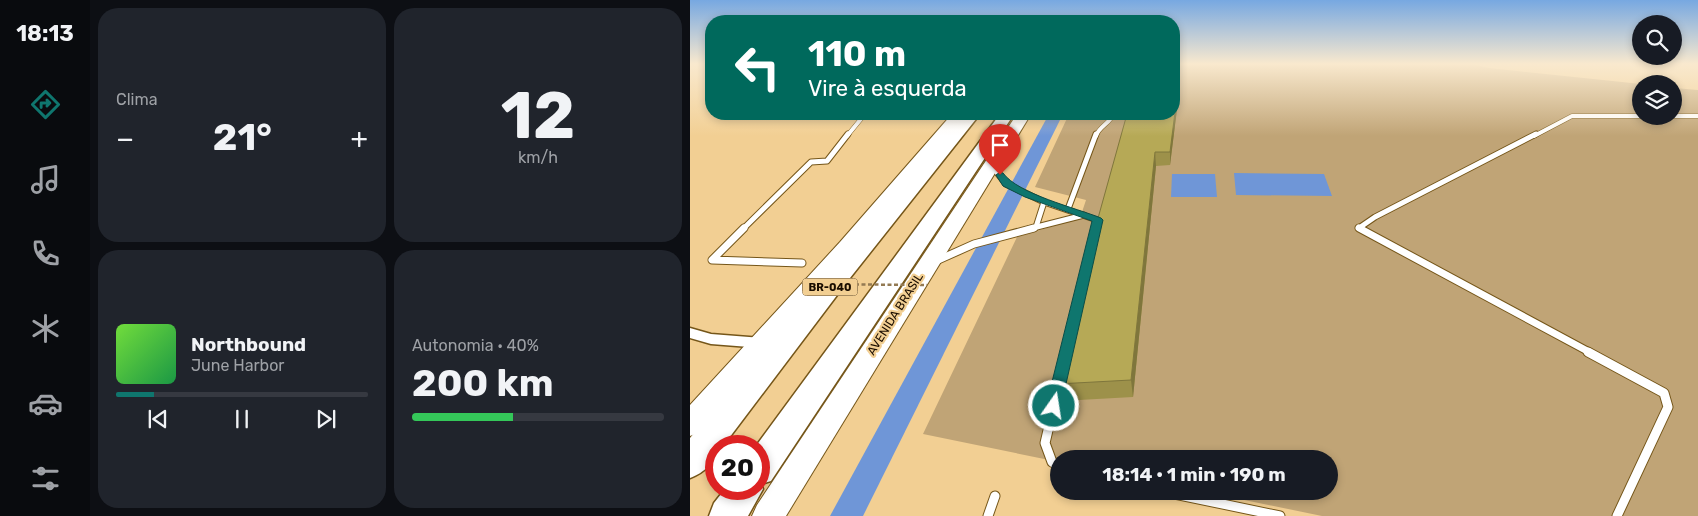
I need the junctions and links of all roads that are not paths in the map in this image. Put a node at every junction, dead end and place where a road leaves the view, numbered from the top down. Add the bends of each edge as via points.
1 (1632, 116) edge
2 (1682, 116) edge
3 (1698, 116) edge
4 (861, 120) edge
5 (954, 120) edge
6 (968, 120) edge
7 (1003, 120) edge
8 (1020, 120) edge
9 (1110, 120) edge
10 (991, 165) junction
11 (1044, 202) junction
12 (1068, 210) junction
13 (1085, 215) junction
14 (1036, 227) junction
15 (1093, 239) edge
16 (802, 263) dead end
17 (926, 276) junction
18 (690, 333) edge
19 (762, 343) junction
20 (1061, 375) edge
21 (690, 424) edge
22 (770, 454) edge
23 (1050, 457) edge
24 (692, 460) edge
25 (995, 496) dead end
26 (738, 500) edge
27 (1203, 500) edge
28 (727, 516) edge
29 (768, 516) edge
30 (988, 516) edge
31 (1280, 516) edge
32 (1617, 516) edge

1 - 32 lane via 1572,116 1358,228 1664,393 1668,408
2 - 3 lane
4 - 16 lane via 827,161 811,162 712,260
5 - 19 highway
6 - 24 highway, BR-040
7 - 22 highway, AVENIDA BRASIL / BR-040
8 - 10 highway, AVENIDA BRASIL
9 - 12 lane via 1098,130
10 - 11 lane via 1006,184
10 - 17 highway, AVENIDA BRASIL
11 - 12 lane
11 - 14 lane
12 - 13 lane
13 - 14 lane
13 - 15 lane via 1098,220
14 - 17 lane via 974,244
17 - 29 highway, AVENIDA BRASIL
18 - 19 street via 711,339
19 - 21 highway
20 - 23 lane via 1045,443
25 - 30 lane
26 - 28 highway
27 - 31 lane

